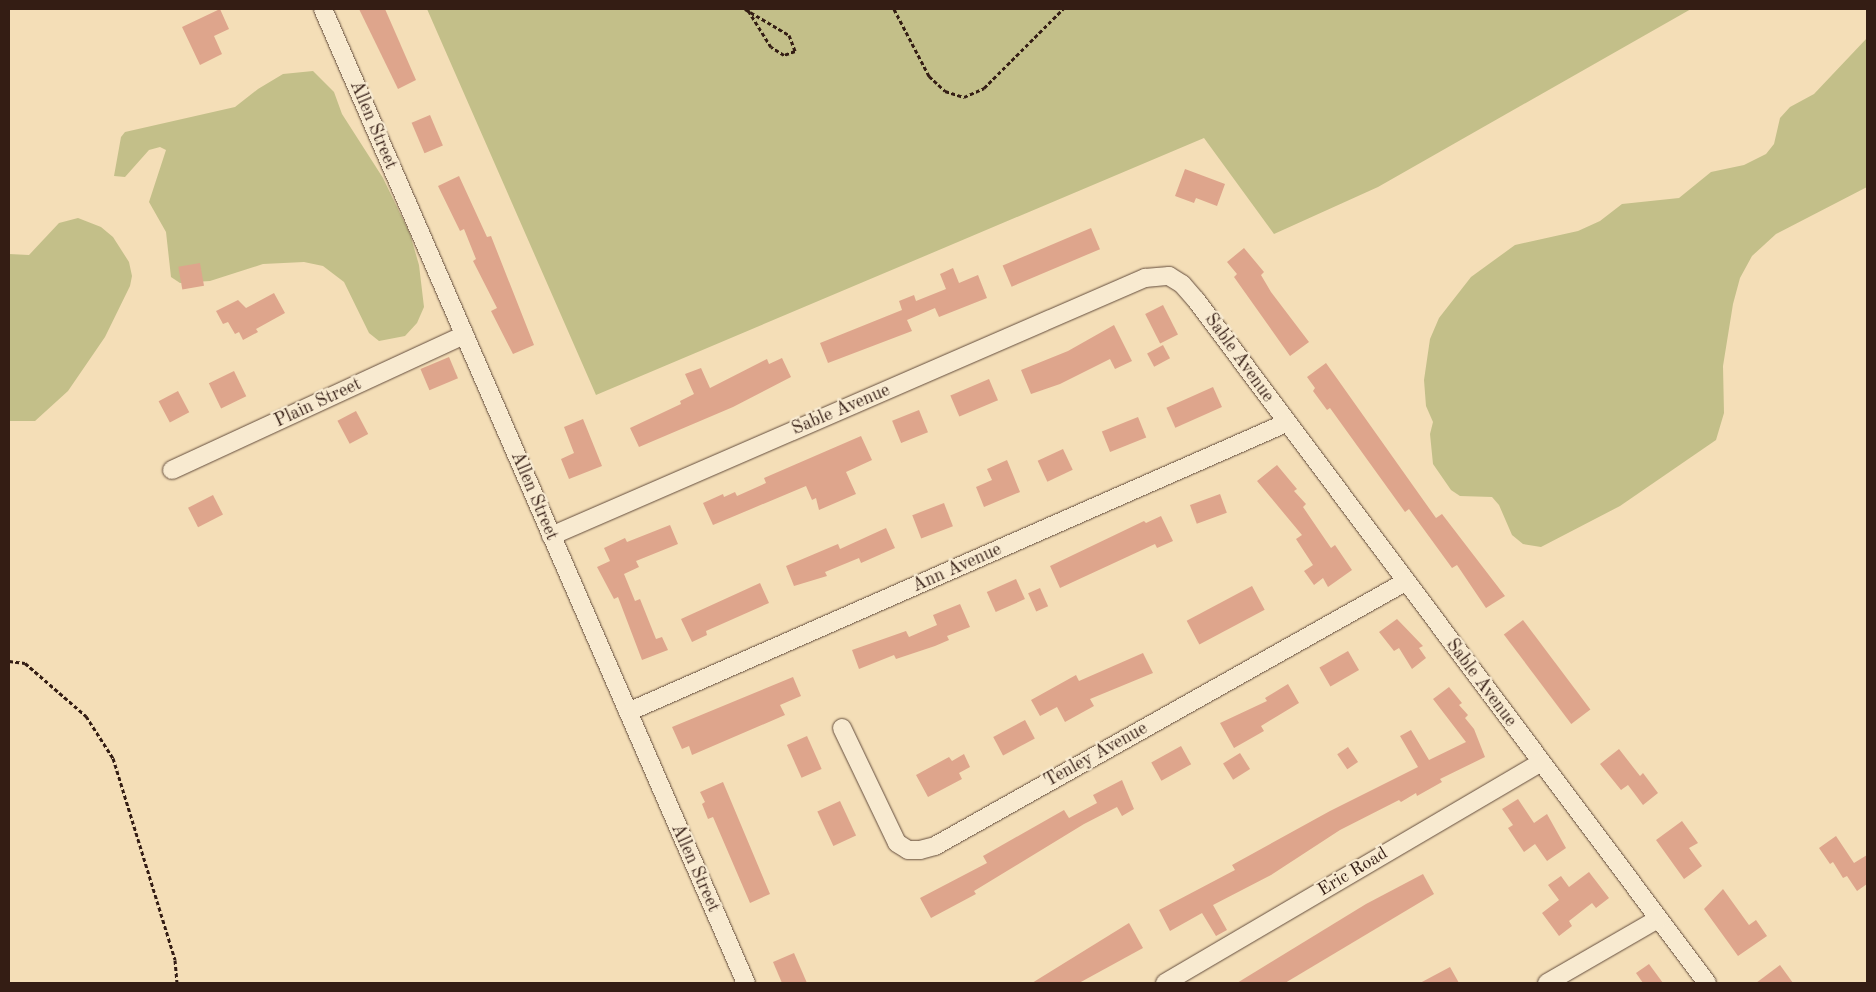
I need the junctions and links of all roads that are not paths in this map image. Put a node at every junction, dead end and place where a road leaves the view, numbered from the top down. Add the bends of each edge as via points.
1 (323, 9) edge
2 (464, 335) junction
3 (1286, 423) junction
4 (172, 470) dead end
5 (551, 536) junction
6 (1405, 582) junction
7 (628, 712) junction
8 (842, 728) dead end
9 (1541, 762) junction
10 (1658, 919) junction
11 (746, 983) edge
12 (1165, 983) edge
13 (1547, 983) edge
14 (1707, 983) edge

1 - 2 street, Allen Street
2 - 4 street, Plain Street
2 - 5 street, Allen Street
3 - 5 street, Sable Avenue via 1187,289 1169,276 1145,278
3 - 6 street, Sable Avenue
3 - 7 street, Ann Avenue
5 - 7 street, Allen Street
6 - 8 street, Tenley Avenue via 935,846 920,850 908,850 897,843
6 - 9 street, Sable Avenue
7 - 11 street, Allen Street
9 - 10 street, Sable Avenue
9 - 12 street, Eric Road
10 - 13 street
10 - 14 street, Sable Avenue

